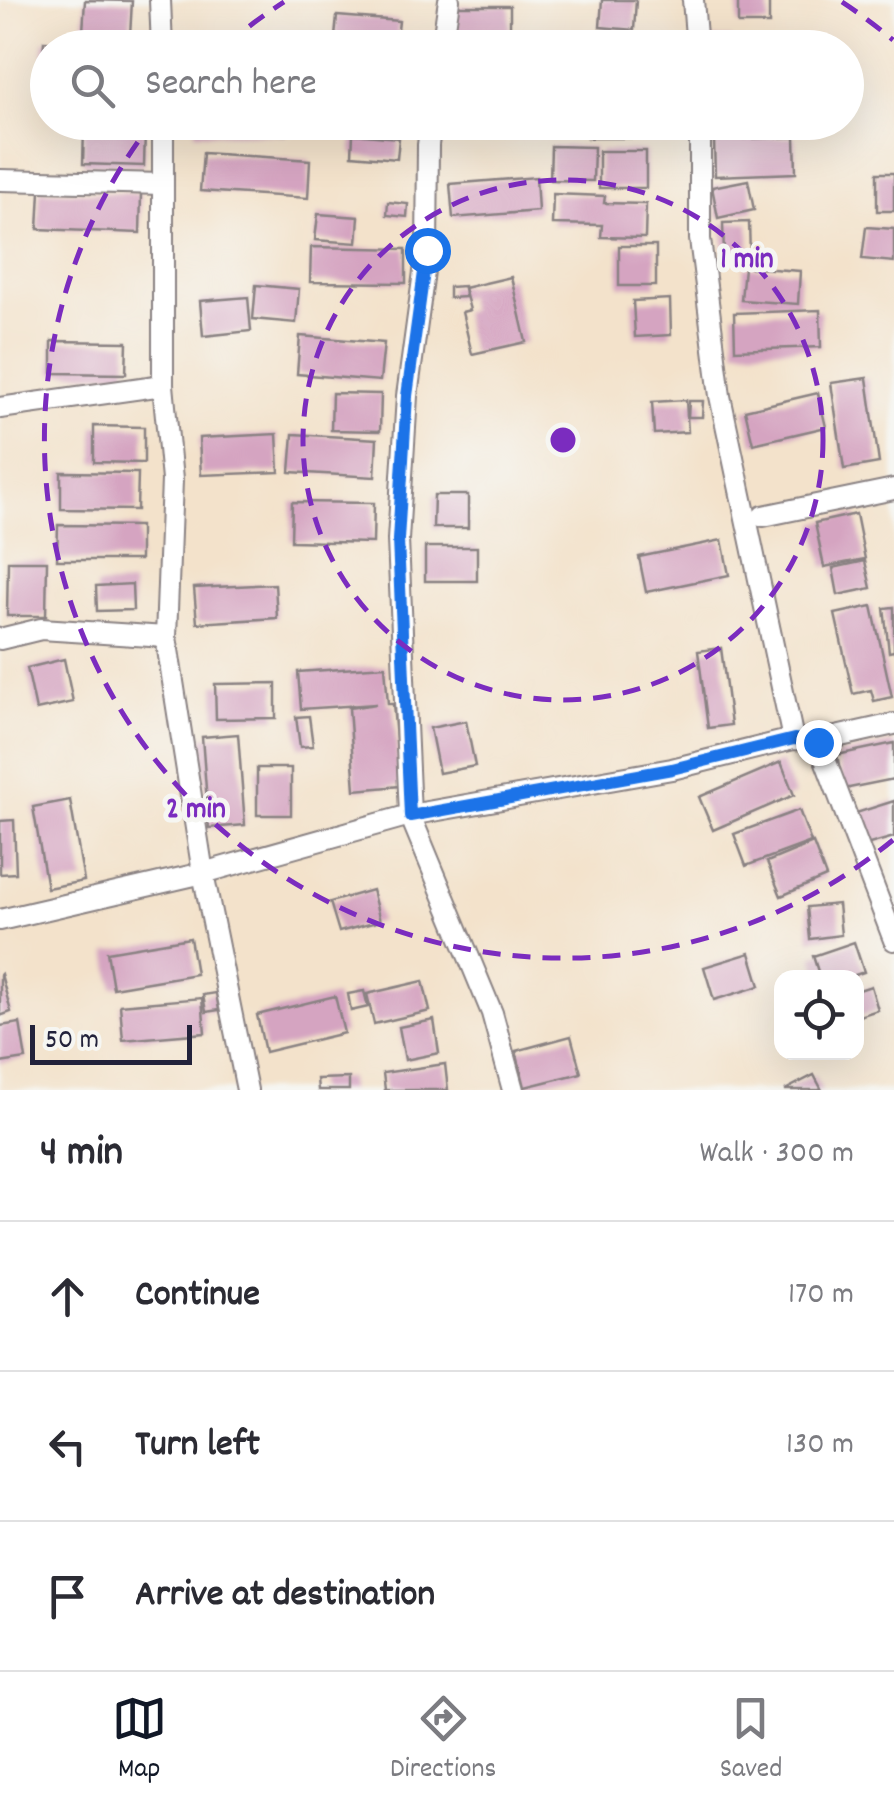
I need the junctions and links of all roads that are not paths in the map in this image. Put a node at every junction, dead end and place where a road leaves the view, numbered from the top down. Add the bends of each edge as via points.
1 (160, 0) edge
2 (449, 0) edge
3 (694, 0) edge
4 (161, 30) edge
5 (445, 30) edge
6 (696, 30) edge
7 (163, 140) edge
8 (429, 140) edge
9 (700, 140) edge
10 (0, 180) edge
11 (163, 184) junction
12 (163, 385) junction
13 (0, 408) edge
14 (894, 489) edge
15 (764, 516) dead end
16 (166, 637) junction
17 (0, 638) edge
18 (894, 724) edge
19 (794, 739) junction
20 (818, 742) junction
21 (410, 816) junction
22 (203, 873) junction
23 (0, 920) edge
24 (894, 940) edge
25 (247, 1090) edge
26 (513, 1090) edge

1 - 4 street
2 - 5 street
3 - 6 street
7 - 11 street
8 - 21 street via 427,250 407,396 398,540
9 - 19 street via 700,239 720,396
10 - 11 street
11 - 12 street
12 - 13 street
12 - 16 street via 172,480
14 - 15 street
16 - 17 street via 41,629
16 - 22 street
18 - 20 street
19 - 20 street
19 - 21 street via 672,769
20 - 24 street
21 - 22 street
21 - 26 street via 492,1013
22 - 23 street
22 - 25 street

